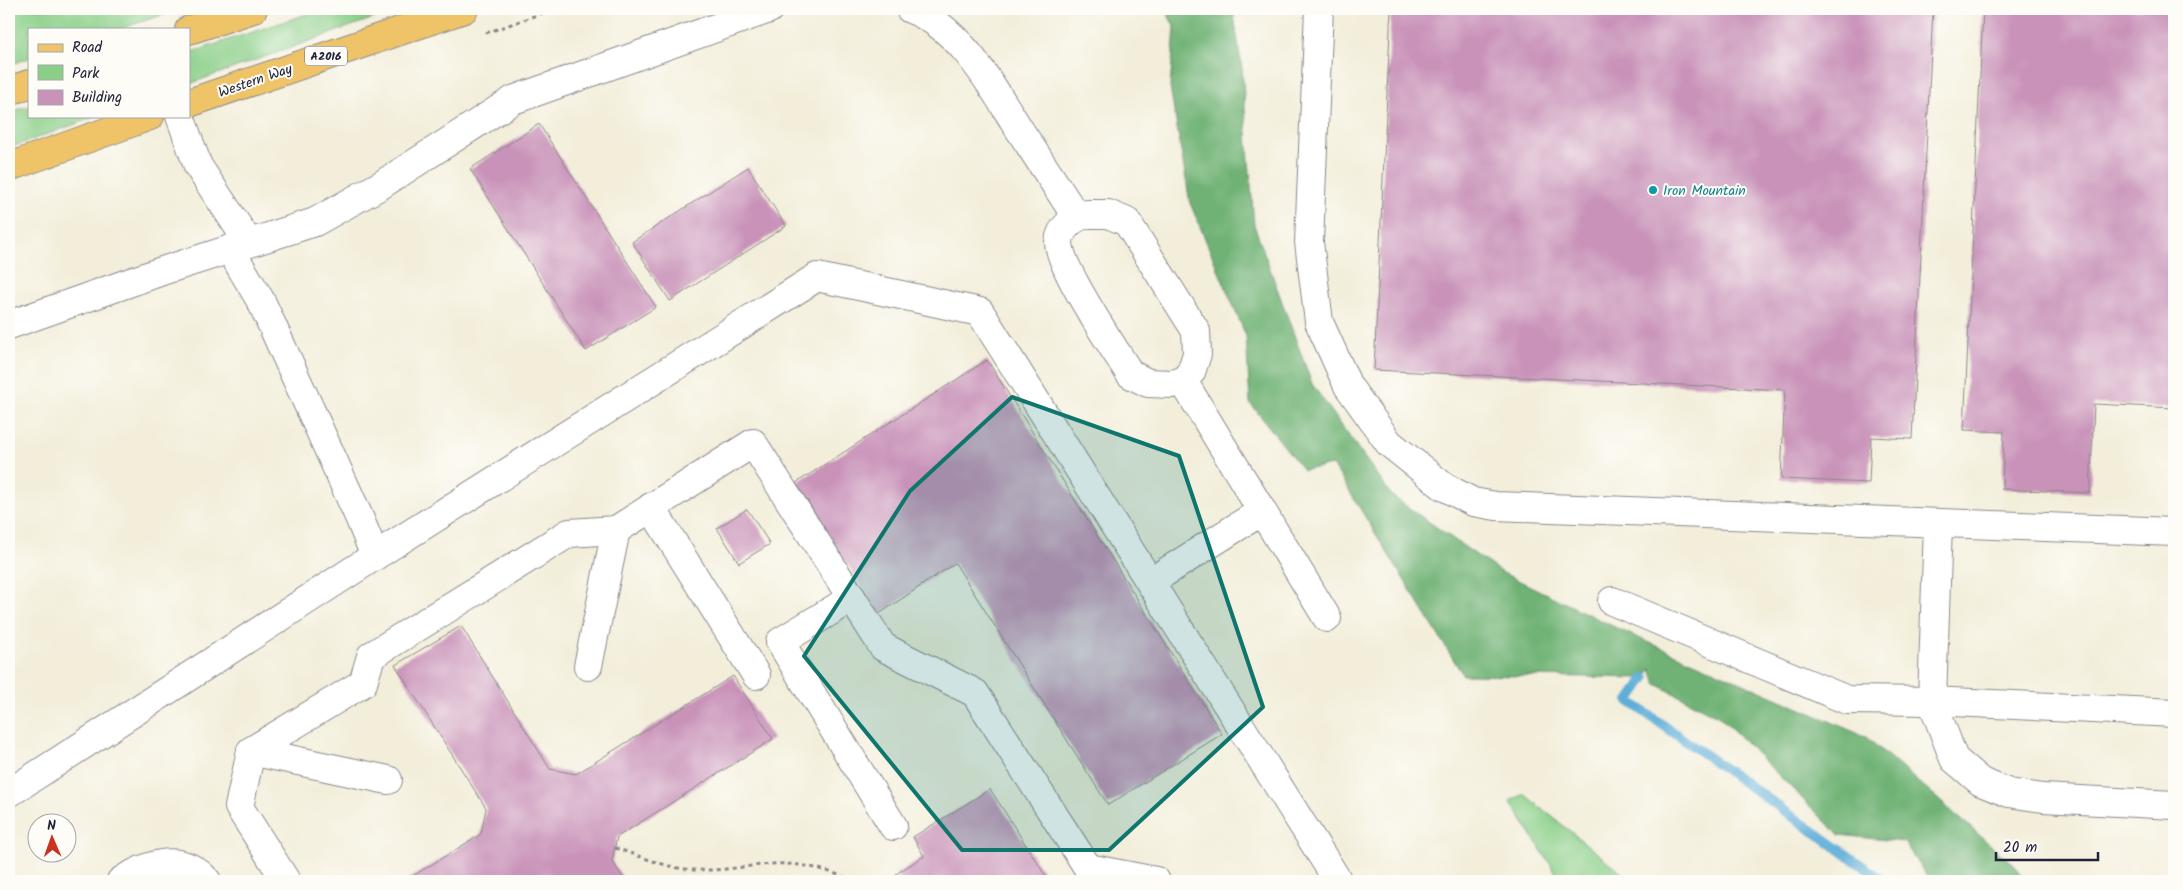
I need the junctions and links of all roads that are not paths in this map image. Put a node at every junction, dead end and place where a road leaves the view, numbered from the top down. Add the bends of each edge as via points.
1 (253, 9) edge
2 (464, 9) edge
3 (769, 9) edge
4 (910, 9) edge
5 (1320, 9) edge
6 (190, 30) edge
7 (28, 84) edge
8 (9, 91) edge
9 (190, 102) edge
10 (144, 118) edge
11 (181, 118) edge
12 (9, 167) edge
13 (1076, 216) junction
14 (240, 246) junction
15 (9, 325) edge
16 (1183, 380) junction
17 (651, 507) junction
18 (1262, 511) junction
19 (1938, 524) junction
20 (616, 530) junction
21 (2174, 532) edge
22 (375, 556) junction
23 (1150, 582) junction
24 (852, 598) junction
25 (1612, 600) dead end
26 (1327, 618) dead end
27 (588, 666) dead end
28 (756, 675) dead end
29 (1932, 701) junction
30 (2174, 713) edge
31 (251, 751) junction
32 (388, 780) dead end
33 (9, 793) edge
34 (2174, 805) edge
35 (893, 826) dead end
36 (121, 881) edge
37 (207, 881) edge
38 (286, 881) edge
39 (1156, 881) edge
40 (1338, 881) edge

1 - 6 main road
2 - 9 main road, Western Way / A2016
3 - 14 street via 513,100 381,185 315,222
4 - 13 street via 926,15 957,42 987,78
5 - 19 street via 1309,242 1318,322 1348,386 1389,442 1443,486 1472,502 1496,506
7 - 8 main road
10 - 12 main road
11 - 14 street via 198,166
13 - 16 street via 1108,214 1127,222 1196,331 1197,354 1191,372
13 - 16 street via 1059,241 1063,263 1130,374 1148,383 1172,384
14 - 15 street
14 - 22 street via 262,303
16 - 18 street
17 - 20 street
17 - 24 street via 753,443
17 - 28 street
18 - 23 street
18 - 26 street
19 - 21 street
19 - 29 street
20 - 27 street
20 - 31 street via 569,533 371,656 363,683
22 - 23 street via 817,278 980,312
22 - 33 street
23 - 40 street
24 - 35 street via 780,642
24 - 39 street via 883,647 975,693 1088,868
25 - 29 street via 1847,700
29 - 30 street
29 - 34 street via 1954,760 1981,782 2009,793 2044,798
31 - 32 street
31 - 38 street via 239,807
36 - 37 street via 141,868 162,863 182,865

